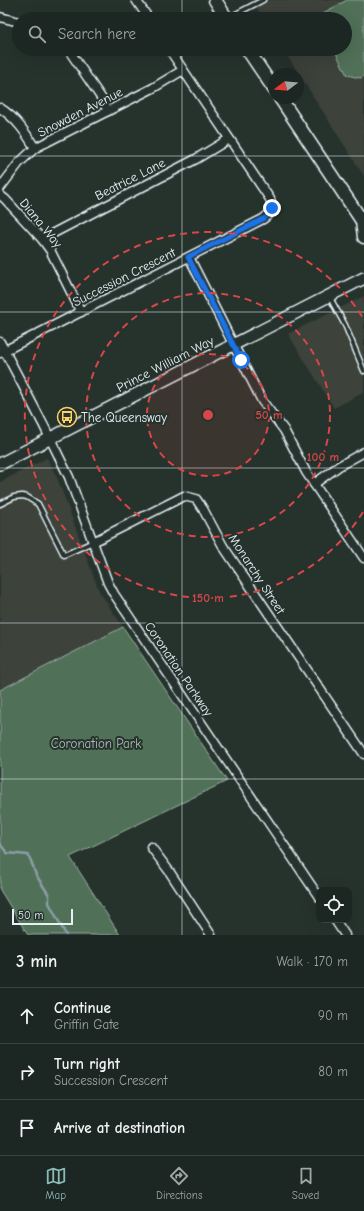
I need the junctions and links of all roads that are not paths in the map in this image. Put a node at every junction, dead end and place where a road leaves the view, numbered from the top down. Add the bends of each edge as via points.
1 (136, 0) edge
2 (215, 0) edge
3 (263, 0) edge
4 (144, 12) edge
5 (223, 12) edge
6 (240, 12) edge
7 (0, 17) edge
8 (12, 20) edge
9 (73, 56) edge
10 (174, 56) edge
11 (253, 56) edge
12 (183, 70) junction
13 (268, 80) edge
14 (284, 104) edge
15 (0, 108) edge
16 (108, 111) junction
17 (229, 139) junction
18 (35, 148) junction
19 (0, 188) edge
20 (0, 195) edge
21 (363, 222) edge
22 (364, 237) edge
23 (42, 239) junction
24 (188, 257) junction
25 (364, 278) edge
26 (329, 296) junction
27 (81, 312) junction
28 (0, 342) edge
29 (233, 345) junction
30 (2, 352) edge
31 (364, 371) edge
32 (50, 439) junction
33 (364, 452) edge
34 (0, 464) edge
35 (314, 484) junction
36 (0, 504) edge
37 (93, 542) junction
38 (364, 558) edge
39 (364, 754) edge
40 (151, 847) dead end
41 (316, 893) edge
42 (337, 923) edge
43 (211, 935) edge
44 (345, 935) edge

1 - 4 street
2 - 5 main road
3 - 6 lane
7 - 8 street
9 - 16 street
10 - 12 street, Succession Crescent
11 - 13 main road
12 - 16 street, Snowden Avenue
12 - 17 street, Succession Crescent
14 - 21 main road
15 - 18 street via 21,127
16 - 18 street, Snowden Avenue
17 - 23 street, Beatrice Lane via 196,159
17 - 24 street, Succession Crescent via 270,199 272,211 263,219
18 - 19 street, Snowden Avenue via 19,163
20 - 23 street, Diana Way
21 - 22 main road
23 - 27 street, Diana Way
24 - 27 street, Succession Crescent
24 - 29 street
25 - 26 street, Prince William Way
26 - 29 street, Prince William Way
26 - 31 lane via 345,325
27 - 30 street, Succession Crescent
28 - 30 street
29 - 32 street, Prince William Way
29 - 35 street via 262,401 284,430
30 - 32 street
32 - 34 street, Prince William Way
32 - 37 street, Coronation Parkway via 69,477
33 - 35 street
35 - 38 street
36 - 37 lane via 22,496 38,504 64,555
37 - 39 street, Monarchy Street via 184,496 196,499 223,546
37 - 41 street, Coronation Parkway via 114,594
40 - 43 street
42 - 44 street

